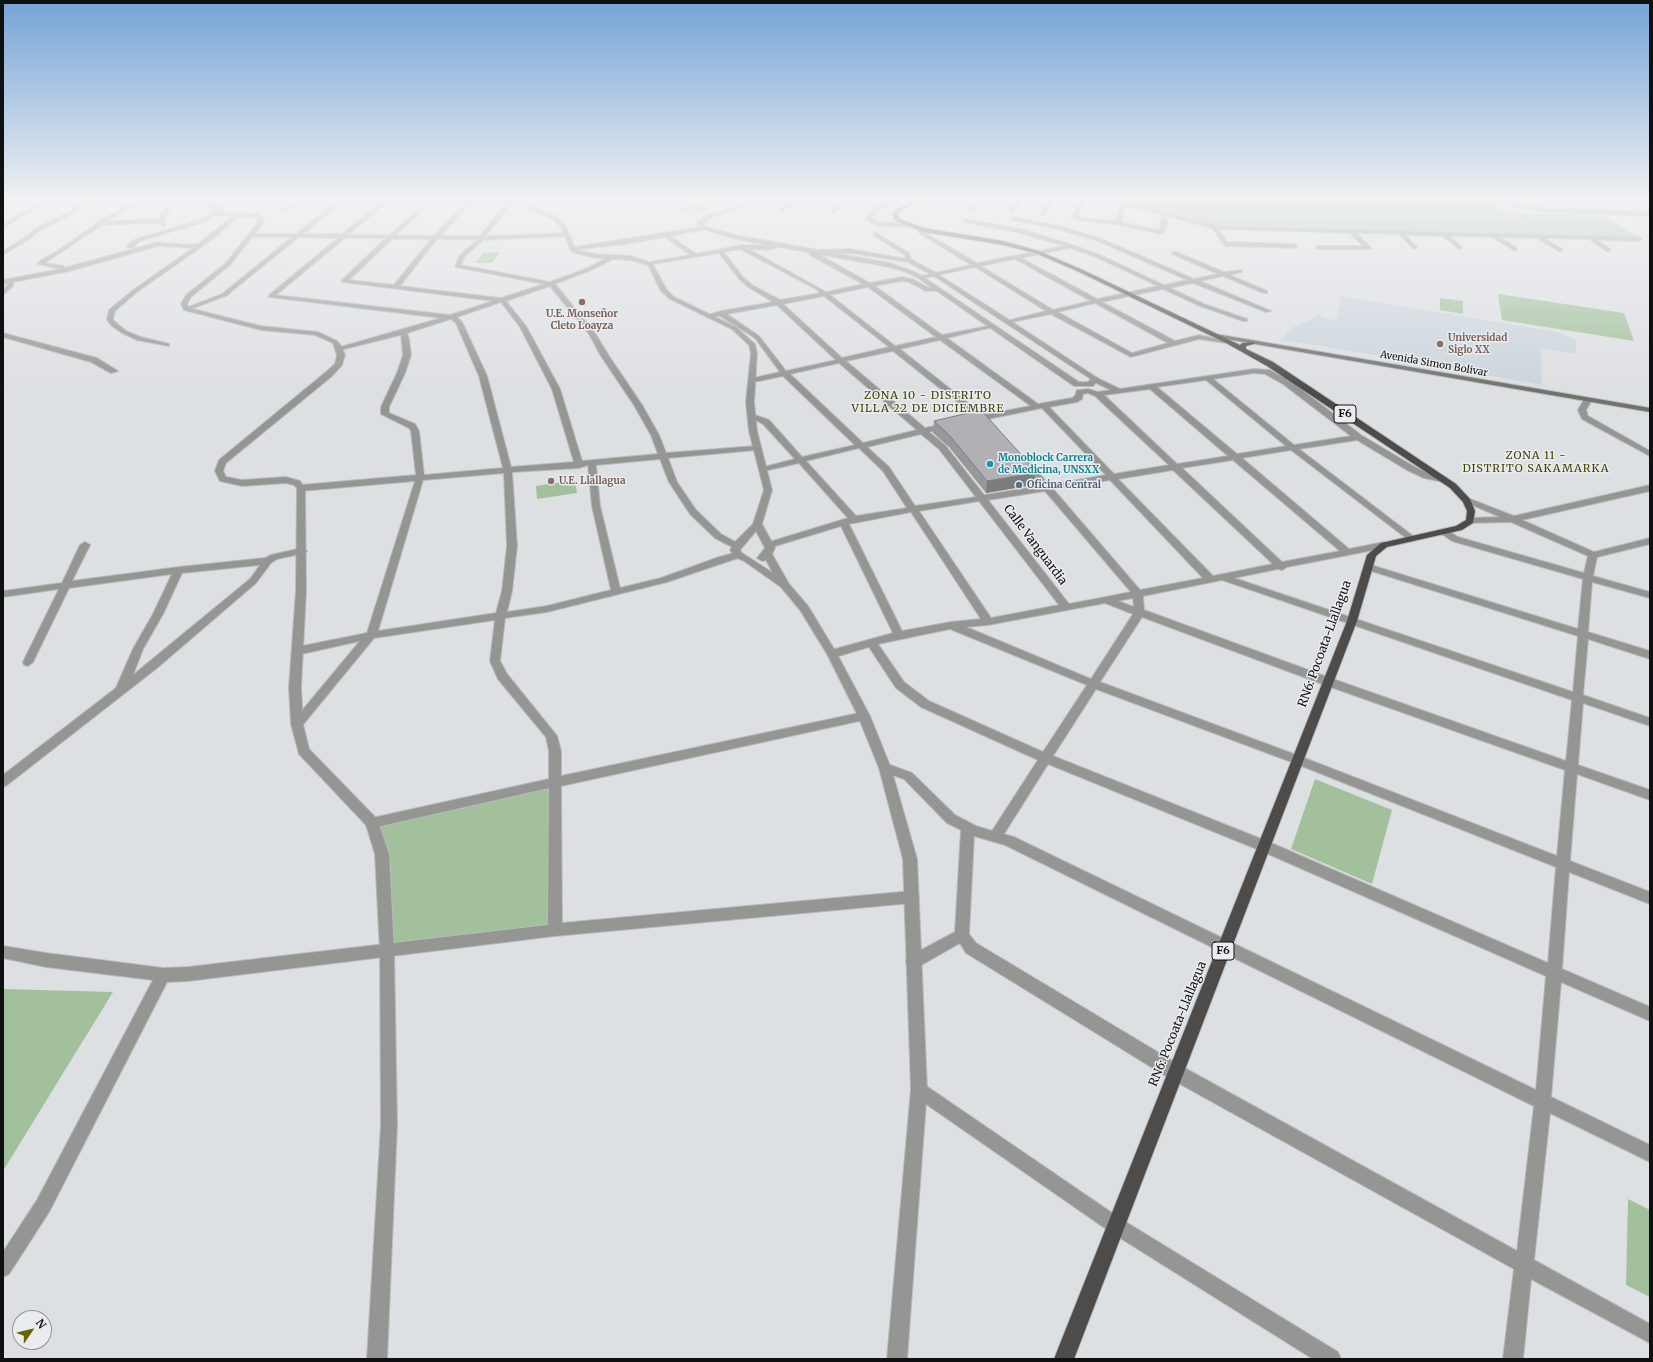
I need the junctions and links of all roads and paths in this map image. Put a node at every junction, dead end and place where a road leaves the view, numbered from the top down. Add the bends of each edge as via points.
1 (42, 263) edge
2 (93, 263) edge
3 (175, 263) edge
4 (229, 263) edge
5 (264, 263) edge
6 (312, 263) edge
7 (364, 263) edge
8 (415, 263) edge
9 (459, 263) edge
10 (602, 263) edge
11 (645, 263) edge
12 (658, 263) edge
13 (729, 263) edge
14 (769, 263) edge
15 (828, 263) edge
16 (876, 263) edge
17 (913, 263) edge
18 (983, 263) edge
19 (1025, 263) edge
20 (1061, 263) edge
21 (1112, 263) edge
22 (1152, 263) edge
23 (1196, 263) edge
24 (650, 264) junction
25 (975, 264) junction
26 (70, 269) junction
27 (1240, 271) dead end
28 (934, 274) junction
29 (1225, 275) junction
30 (920, 277) junction
31 (1194, 281) junction
32 (3, 282) edge
33 (551, 284) junction
34 (869, 285) junction
35 (396, 287) junction
36 (1164, 288) junction
37 (938, 289) junction
38 (1265, 292) dead end
39 (3, 293) edge
40 (825, 294) junction
41 (1129, 294) junction
42 (502, 300) junction
43 (1097, 301) junction
44 (778, 302) junction
45 (186, 309) junction
46 (1268, 311) dead end
47 (1052, 312) junction
48 (722, 313) junction
49 (708, 316) junction
50 (452, 317) junction
51 (1245, 320) dead end
52 (1008, 322) junction
53 (992, 326) junction
54 (403, 332) junction
55 (3, 335) edge
56 (1216, 336) junction
57 (939, 337) junction
58 (1225, 340) junction
59 (1252, 343) junction
60 (1175, 344) junction
61 (167, 345) dead end
62 (340, 348) junction
63 (893, 348) junction
64 (1243, 350) junction
65 (839, 359) junction
66 (114, 371) dead end
67 (783, 372) junction
68 (1206, 377) junction
69 (1095, 379) junction
70 (752, 381) junction
71 (1077, 384) junction
72 (1150, 385) junction
73 (1120, 390) junction
74 (1088, 391) junction
75 (1098, 394) junction
76 (1588, 400) junction
77 (1040, 407) junction
78 (1650, 410) edge
79 (752, 416) junction
80 (981, 417) junction
81 (967, 420) edge
82 (953, 424) edge
83 (991, 425) edge
84 (925, 430) junction
85 (1358, 437) junction
86 (861, 446) junction
87 (756, 448) junction
88 (1293, 448) junction
89 (1650, 454) edge
90 (663, 456) junction
91 (1235, 457) junction
92 (1021, 458) edge
93 (801, 460) junction
94 (592, 463) junction
95 (579, 465) junction
96 (1177, 467) junction
97 (508, 470) junction
98 (763, 470) junction
99 (420, 477) junction
100 (1111, 477) junction
101 (1443, 479) junction
102 (301, 488) junction
103 (1047, 488) junction
104 (1650, 488) edge
105 (983, 498) junction
106 (1467, 501) junction
107 (912, 509) junction
108 (854, 519) junction
109 (1514, 519) junction
110 (1470, 521) junction
111 (843, 522) junction
112 (756, 524) junction
113 (1444, 532) junction
114 (1410, 538) junction
115 (1650, 541) edge
116 (85, 545) dead end
117 (1384, 545) junction
118 (768, 547) junction
119 (302, 551) junction
120 (741, 551) junction
121 (1348, 553) junction
122 (1593, 554) junction
123 (268, 561) junction
124 (1282, 567) junction
125 (1368, 567) junction
126 (179, 570) junction
127 (1588, 577) junction
128 (1226, 578) junction
129 (1211, 580) junction
130 (65, 585) junction
131 (785, 585) junction
132 (616, 592) junction
133 (3, 594) edge
134 (1138, 594) junction
135 (1650, 595) edge
136 (1106, 600) junction
137 (1066, 607) junction
138 (1139, 613) junction
139 (500, 617) junction
140 (1352, 621) junction
141 (988, 622) junction
142 (951, 625) junction
143 (1584, 634) junction
144 (371, 635) junction
145 (899, 635) junction
146 (872, 643) junction
147 (296, 651) junction
148 (832, 654) junction
149 (1650, 655) edge
150 (28, 662) dead end
151 (1328, 682) junction
152 (1094, 684) junction
153 (120, 691) junction
154 (1578, 698) junction
155 (864, 716) junction
156 (1650, 722) edge
157 (297, 724) junction
158 (1045, 758) junction
159 (1298, 760) junction
160 (1572, 767) junction
161 (885, 768) junction
162 (3, 782) edge
163 (556, 782) junction
164 (1650, 795) edge
165 (372, 823) junction
166 (968, 828) junction
167 (995, 837) junction
168 (1264, 846) junction
169 (1564, 863) junction
170 (912, 897) junction
171 (1650, 898) edge
172 (555, 930) junction
173 (962, 935) junction
174 (1225, 947) junction
175 (387, 951) junction
176 (3, 952) edge
177 (913, 962) junction
178 (1555, 972) junction
179 (163, 975) junction
180 (1650, 1014) edge
181 (1175, 1072) junction
182 (918, 1089) junction
183 (1543, 1101) junction
184 (1650, 1154) edge
185 (1115, 1225) junction
186 (1524, 1266) junction
187 (3, 1268) edge
188 (1650, 1334) edge
189 (378, 1359) edge
190 (897, 1359) edge
191 (1064, 1359) edge
192 (1331, 1359) edge
193 (1513, 1359) edge

1 - 26 street
2 - 26 street
3 - 61 street via 135,291 112,310 110,315 114,325 124,332 139,339
4 - 45 street via 188,296 184,304
5 - 45 street via 224,295
6 - 50 street via 271,296
7 - 35 street via 344,281
8 - 35 street
9 - 33 street via 457,266
10 - 33 street
11 - 24 street
12 - 24 street
13 - 44 street, Calle Vanguardia via 750,286
14 - 40 street
15 - 34 street
16 - 30 street
17 - 28 street
18 - 25 street
19 - 43 street
20 - 41 highway, F6
21 - 36 street
22 - 31 street
23 - 29 street
24 - 49 street via 664,291 672,298
25 - 28 street
25 - 47 street
26 - 32 street
27 - 29 street
28 - 30 street
28 - 52 street
29 - 31 street
29 - 38 street
30 - 37 street
31 - 36 street
31 - 46 street
32 - 39 street via 11,285
33 - 42 street
33 - 90 street via 592,333 652,429
34 - 37 street via 907,279 921,288
34 - 40 street
34 - 57 street
35 - 42 street
36 - 41 street
36 - 51 street
37 - 53 street
40 - 44 street
40 - 63 street
41 - 43 street
41 - 56 highway, F6
42 - 50 street
42 - 95 street via 523,326 556,389
43 - 47 street
43 - 60 street
44 - 48 street
44 - 65 street, Calle Vanguardia
45 - 62 street via 261,328 328,337
47 - 52 street
47 - 60 street via 1130,355
48 - 49 street
48 - 67 street via 757,337
49 - 70 street via 734,328 752,344
50 - 54 street
50 - 97 street via 459,322 483,376
52 - 69 street
53 - 57 street
53 - 71 street
54 - 62 street
54 - 99 street via 407,355 385,407 385,414 412,426 415,431
55 - 66 street via 94,360
56 - 58 highway, F6
56 - 59 main road, Avenida Simon Bolivar
57 - 63 street
57 - 77 street
58 - 60 street via 1198,338
58 - 64 highway, F6
59 - 64 highway via 1244,344
59 - 76 main road, Avenida Simon Bolivar
62 - 102 street via 338,364 329,374 222,462 219,471 223,479 242,483 286,480 297,483
63 - 65 street
63 - 80 street
64 - 101 highway, F6 via 1281,372
65 - 67 street
65 - 84 street, Calle Vanguardia
67 - 70 street
67 - 86 street
68 - 72 street
68 - 85 street via 1254,371 1267,372 1286,382
68 - 88 street
69 - 71 street via 1090,384
69 - 73 street
70 - 79 street
71 - 74 street
72 - 73 street
72 - 91 street
73 - 75 street
74 - 75 street
74 - 77 street via 1080,392 1079,397 1074,400
75 - 96 street
76 - 78 main road, Avenida Simon Bolivar
76 - 89 street via 1582,410 1585,417
77 - 80 street
77 - 100 street
79 - 87 street
79 - 93 street via 766,422
80 - 81 street
80 - 83 street
82 - 84 street
84 - 86 street
84 - 105 street, Calle Vanguardia
85 - 88 street
85 - 101 street via 1410,468 1427,476
86 - 93 street
86 - 107 street via 886,470
87 - 90 street
87 - 98 street
88 - 91 street
88 - 114 street
90 - 94 street
90 - 120 street via 673,482 693,512 718,536
91 - 96 street
91 - 121 street
92 - 103 street
93 - 98 street
93 - 108 street
94 - 95 street
94 - 132 street via 596,506
95 - 97 street
96 - 100 street
96 - 124 street
97 - 99 street
97 - 139 street via 512,546 507,592
98 - 112 street via 768,490
99 - 102 street
99 - 144 street
100 - 103 street
100 - 129 street
101 - 106 highway, F6
102 - 119 street
103 - 105 street
103 - 134 street
104 - 109 street
105 - 107 street
105 - 137 street, Calle Vanguardia
106 - 109 street
106 - 110 highway via 1471,511
107 - 108 street
107 - 141 street
108 - 111 street
109 - 110 street
109 - 122 street
110 - 113 highway via 1459,528
111 - 118 street
111 - 145 street
112 - 118 street
112 - 120 street
113 - 114 highway
113 - 127 street via 1455,539
114 - 117 highway
115 - 122 street
116 - 130 street
117 - 121 street
117 - 125 highway, RN6: Pocoata-Llallagua / F6 via 1372,555
118 - 120 street via 762,558
118 - 120 street via 759,539 750,539
118 - 131 street
119 - 123 street via 274,557
119 - 147 street
120 - 131 street
120 - 132 street via 664,580
121 - 124 street
122 - 127 street
123 - 126 street
123 - 153 street via 253,581
124 - 128 street
125 - 140 highway, RN6: Pocoata-Llallagua / F6
125 - 143 street
126 - 130 street
126 - 153 street via 138,649
127 - 135 street
127 - 143 street
128 - 129 street
128 - 140 street
129 - 134 street
130 - 133 street
130 - 150 street
131 - 148 street via 804,608
132 - 139 street via 548,609
134 - 136 street
134 - 138 street
136 - 137 street
136 - 138 street
137 - 141 street
138 - 151 street
138 - 152 street
139 - 144 street
139 - 163 street via 495,661 502,676 551,736 555,751
140 - 151 highway, RN6: Pocoata-Llallagua / F6
140 - 154 street
141 - 142 street
142 - 145 street
142 - 152 street
143 - 149 street
143 - 154 street
144 - 147 street
144 - 157 street
145 - 146 street
146 - 148 street
146 - 158 street via 900,685 925,704
147 - 157 street
148 - 155 street
151 - 159 highway, RN6: Pocoata-Llallagua / F6
151 - 160 street
152 - 158 street
152 - 159 street
153 - 162 street
154 - 156 street
154 - 160 street
155 - 161 street
155 - 163 street
157 - 165 street via 303,751
158 - 167 street
158 - 168 street
159 - 168 highway, RN6: Pocoata-Llallagua / F6
159 - 169 street
160 - 164 street
160 - 169 street
161 - 166 street via 908,776 951,819
161 - 170 street via 910,859
163 - 165 street
163 - 172 street
165 - 175 street via 382,854
166 - 167 street
166 - 173 street
167 - 174 street via 1009,841
168 - 174 highway, RN6: Pocoata-Llallagua / F6
168 - 178 street
169 - 171 street
169 - 178 street
170 - 172 street
170 - 177 street
172 - 175 street
173 - 177 street
173 - 181 street via 972,948
174 - 181 highway, RN6: Pocoata-Llallagua / F6
174 - 183 street
175 - 179 street
175 - 189 street via 389,1125
176 - 179 street
177 - 182 street
178 - 180 street
178 - 183 street
179 - 187 street via 43,1206
181 - 185 highway, RN6: Pocoata-Llallagua / F6
181 - 186 street
182 - 185 street
182 - 190 street
183 - 184 street
183 - 186 street
185 - 191 highway, RN6: Pocoata-Llallagua / F6
185 - 192 street
186 - 188 street
186 - 193 street

